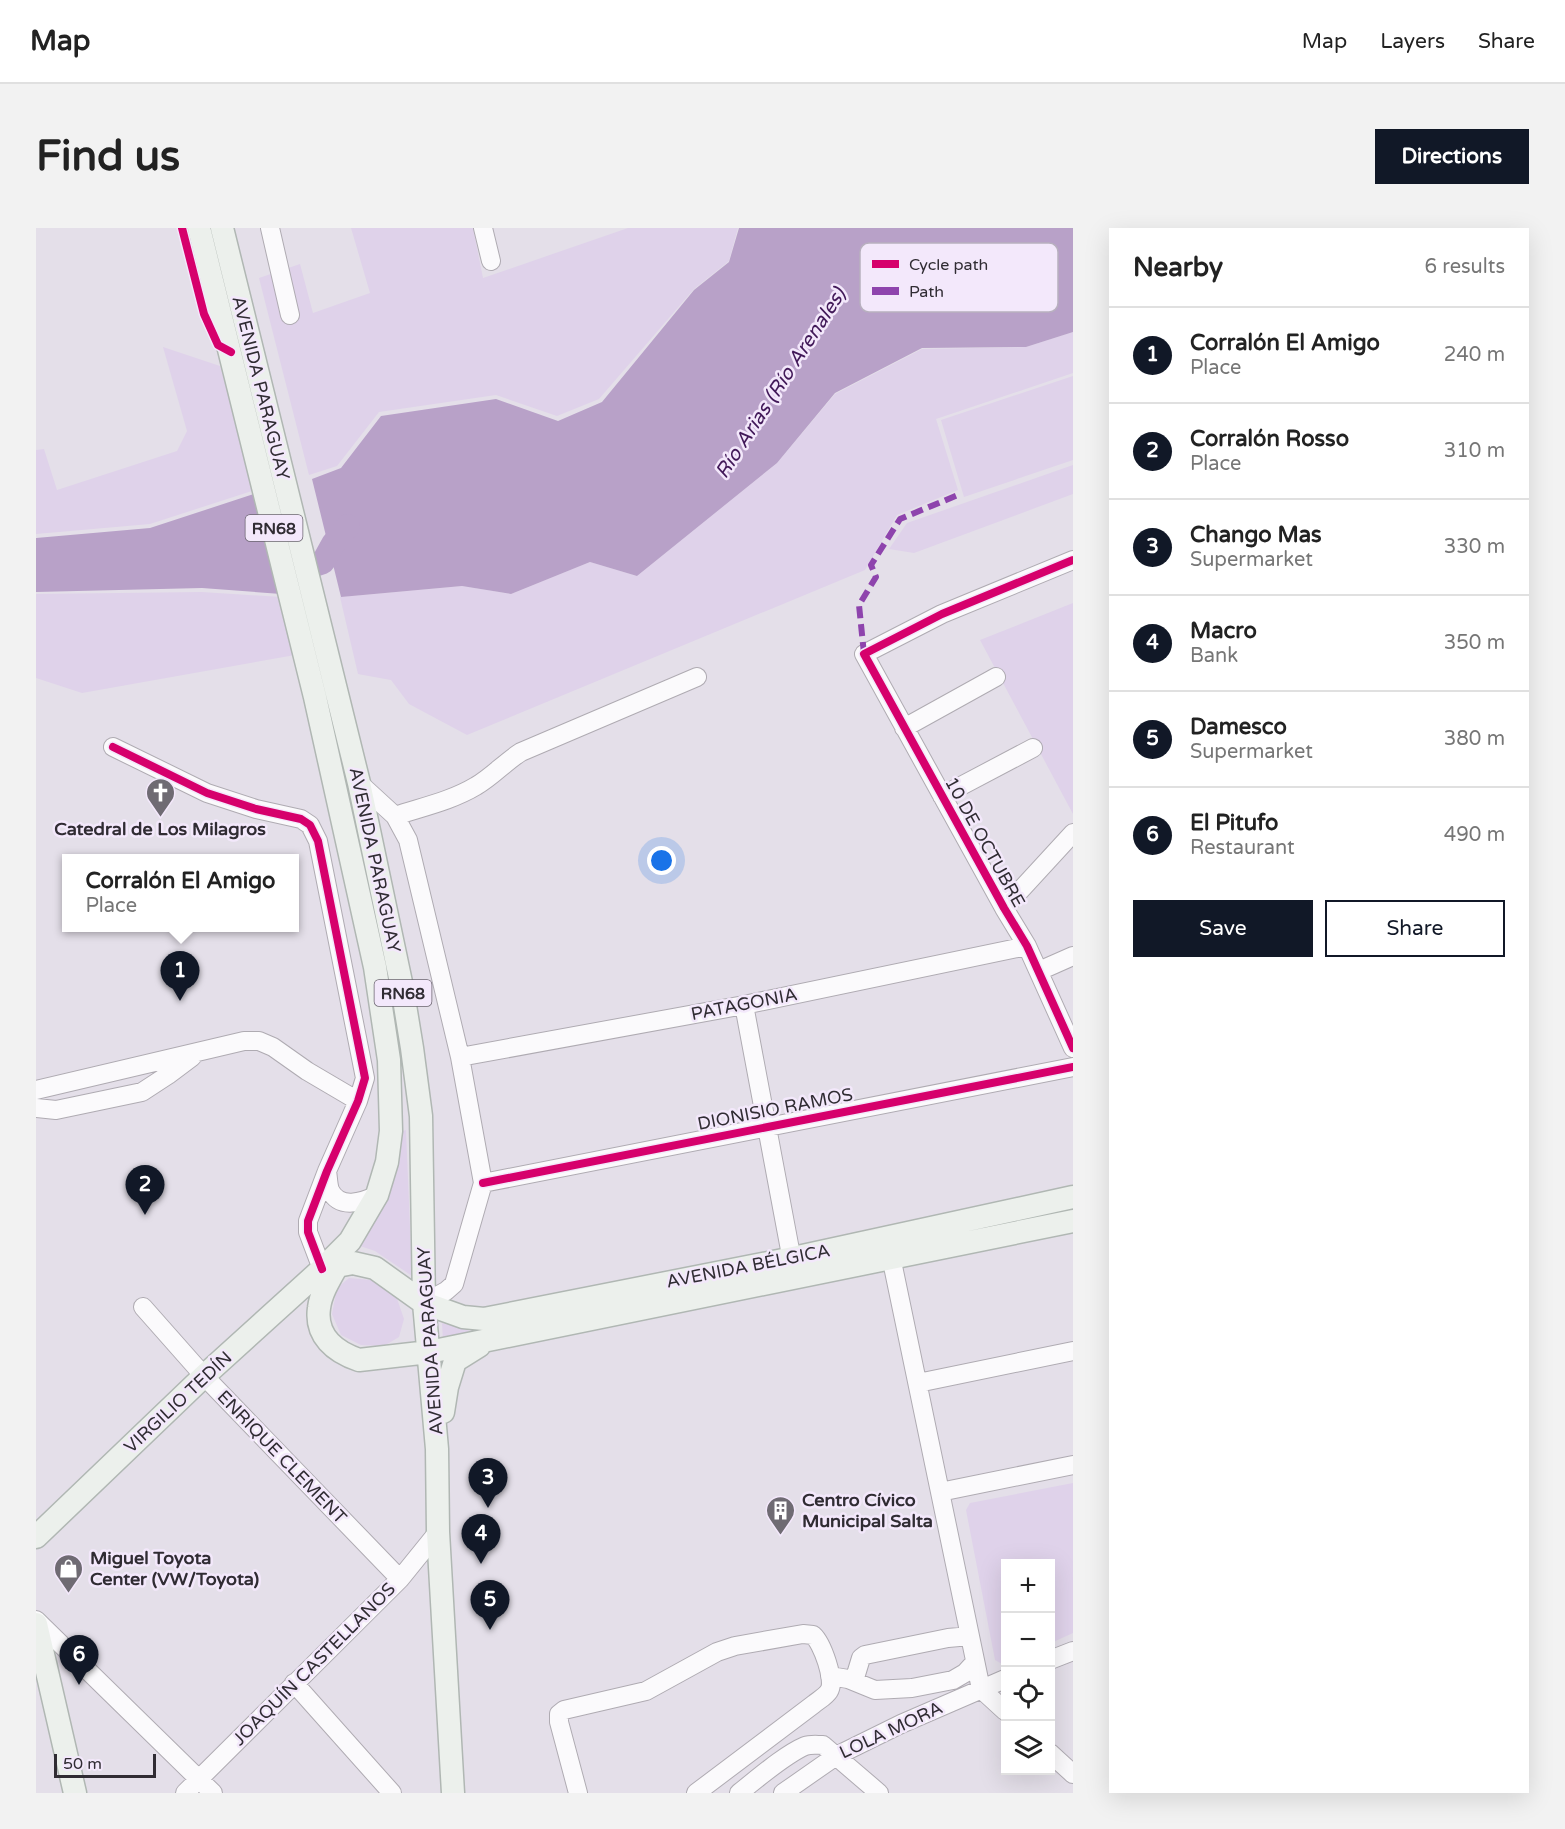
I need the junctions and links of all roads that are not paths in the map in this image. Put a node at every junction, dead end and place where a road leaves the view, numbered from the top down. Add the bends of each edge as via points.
1 (199, 228) edge
2 (222, 228) edge
3 (236, 228) edge
4 (270, 228) edge
5 (483, 228) edge
6 (491, 261) dead end
7 (232, 267) junction
8 (290, 315) dead end
9 (242, 357) junction
10 (1073, 560) edge
11 (697, 677) dead end
12 (996, 677) dead end
13 (904, 728) junction
14 (113, 747) dead end
15 (1033, 748) dead end
16 (359, 783) junction
17 (942, 796) junction
18 (395, 816) junction
19 (1073, 833) edge
20 (1004, 908) junction
21 (1027, 946) junction
22 (1073, 956) edge
23 (1039, 971) junction
24 (744, 1005) junction
25 (1073, 1048) edge
26 (195, 1054) junction
27 (460, 1057) junction
28 (1073, 1067) edge
29 (36, 1090) edge
30 (358, 1101) junction
31 (36, 1108) edge
32 (767, 1126) junction
33 (327, 1171) junction
34 (483, 1183) junction
35 (377, 1195) junction
36 (1073, 1197) edge
37 (1073, 1221) edge
38 (889, 1248) junction
39 (330, 1267) junction
40 (794, 1268) junction
41 (424, 1303) junction
42 (142, 1307) dead end
43 (488, 1340) junction
44 (1073, 1351) edge
45 (429, 1352) junction
46 (204, 1376) junction
47 (918, 1383) junction
48 (437, 1449) junction
49 (1073, 1465) edge
50 (940, 1492) junction
51 (438, 1532) junction
52 (36, 1537) edge
53 (399, 1579) junction
54 (36, 1622) edge
55 (970, 1636) junction
56 (1073, 1651) edge
57 (1055, 1658) edge
58 (975, 1662) junction
59 (830, 1676) junction
60 (854, 1681) junction
61 (1001, 1681) edge
62 (294, 1683) junction
63 (981, 1689) junction
64 (1001, 1707) edge
65 (836, 1756) junction
66 (1055, 1758) edge
67 (1073, 1774) edge
68 (199, 1779) junction
69 (75, 1793) edge
70 (185, 1793) edge
71 (213, 1793) edge
72 (392, 1793) edge
73 (453, 1793) edge
74 (578, 1793) edge
75 (696, 1793) edge
76 (739, 1793) edge
77 (783, 1793) edge
78 (879, 1793) edge

1 - 9 main road, AVENIDA PARAGUAY / RN68
2 - 7 main road, AVENIDA PARAGUAY / RN68
3 - 7 main road
4 - 8 street
5 - 6 street
7 - 9 main road, AVENIDA PARAGUAY / RN68
9 - 16 main road, AVENIDA PARAGUAY / RN68 via 337,689
9 - 35 main road, AVENIDA PARAGUAY / RN68 via 375,967 389,1060 391,1131
10 - 13 street, 10 DE OCTUBRE via 942,614 864,654
11 - 18 street via 521,752 477,786 458,795
12 - 13 street
13 - 17 street, 10 DE OCTUBRE
14 - 30 street via 207,793 256,810 301,819 309,825 318,842 363,1063 365,1078
15 - 17 street
16 - 18 street
16 - 41 main road, AVENIDA PARAGUAY / RN68 via 402,987 421,1116
17 - 20 street, 10 DE OCTUBRE
18 - 27 street via 408,840
19 - 20 street
20 - 21 street, 10 DE OCTUBRE
21 - 23 street, 10 DE OCTUBRE
21 - 24 street, PATAGONIA
22 - 23 street
23 - 25 street, 10 DE OCTUBRE
24 - 27 street, PATAGONIA
24 - 32 street
26 - 29 street
26 - 30 street via 259,1041
26 - 31 street via 142,1092 56,1110
27 - 34 street
28 - 32 street, DIONISIO RAMOS
30 - 33 street
32 - 34 street, DIONISIO RAMOS
32 - 40 street
33 - 35 street via 330,1191 338,1200 363,1202
33 - 39 street via 308,1221 308,1232
34 - 41 street via 454,1284
35 - 39 main road, AVENIDA PARAGUAY / RN68
36 - 38 main road, AVENIDA BÉLGICA
37 - 38 main road, AVENIDA BÉLGICA
38 - 40 main road, AVENIDA BÉLGICA
38 - 47 street
39 - 41 main road via 353,1263 375,1268
39 - 45 main road via 319,1307 319,1323 332,1347 359,1360
39 - 46 main road, VIRGILIO TEDÍN
40 - 41 main road, AVENIDA BÉLGICA via 484,1319 463,1317
40 - 43 main road, AVENIDA BÉLGICA
41 - 45 main road, AVENIDA PARAGUAY
42 - 46 street, ENRIQUE CLEMENT
43 - 45 main road, AVENIDA BÉLGICA
43 - 48 main road via 455,1361
44 - 47 street
45 - 48 main road, AVENIDA PARAGUAY
46 - 52 main road, VIRGILIO TEDÍN
46 - 53 street, ENRIQUE CLEMENT
47 - 50 street
48 - 51 main road, AVENIDA PARAGUAY
49 - 50 street
50 - 55 street
51 - 53 street, JOAQUÍN CASTELLANOS
51 - 73 main road, AVENIDA PARAGUAY
53 - 62 street, JOAQUÍN CASTELLANOS
54 - 68 street
54 - 69 main road
55 - 58 street
55 - 60 street via 865,1655
56 - 57 street
58 - 60 street via 953,1680 912,1688 875,1690
58 - 63 street
59 - 60 street
59 - 74 street via 818,1639 803,1634 735,1646 646,1691 564,1710 559,1714 559,1722
59 - 75 street via 829,1691
61 - 63 street, LOLA MORA
62 - 68 street, JOAQUÍN CASTELLANOS
62 - 72 street
63 - 64 street
63 - 65 street, LOLA MORA
65 - 76 street via 823,1746 806,1746
65 - 77 street, LOLA MORA
65 - 78 street
66 - 67 street
68 - 70 street, JOAQUÍN CASTELLANOS
68 - 71 street

